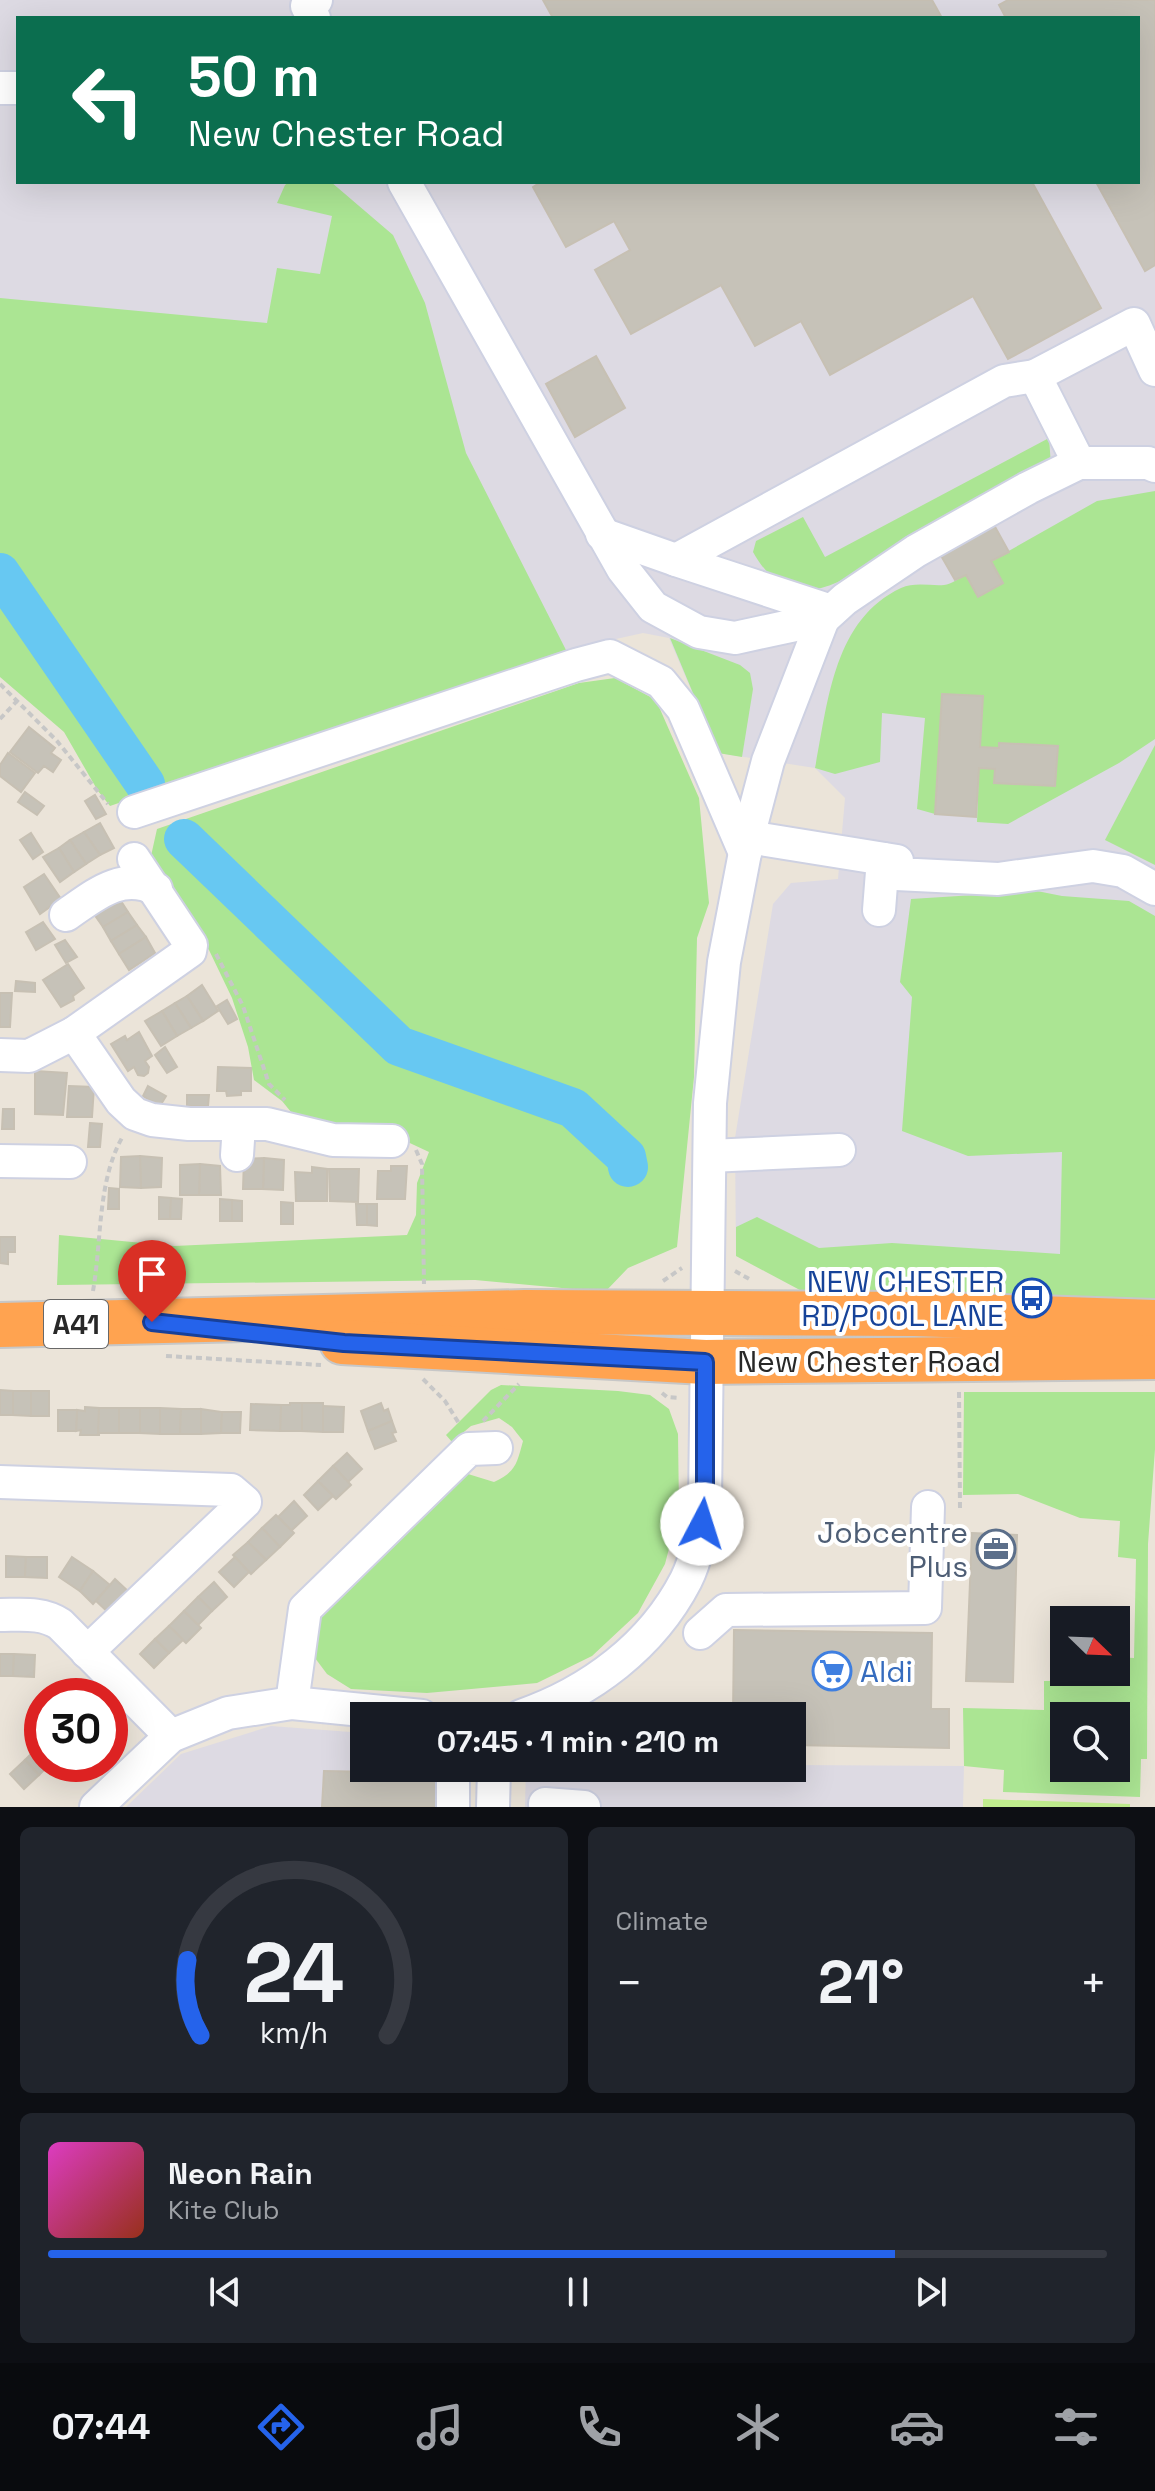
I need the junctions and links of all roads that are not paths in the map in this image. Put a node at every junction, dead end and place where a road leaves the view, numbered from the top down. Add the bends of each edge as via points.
1 (316, 0) edge
2 (313, 16) edge
3 (405, 184) edge
4 (1155, 370) edge
5 (1035, 376) junction
6 (1153, 460) edge
7 (1079, 463) junction
8 (602, 534) junction
9 (676, 560) junction
10 (827, 615) junction
11 (124, 811) road end
12 (746, 845) junction
13 (134, 859) dead end
14 (883, 859) junction
15 (156, 889) junction
16 (1155, 889) edge
17 (879, 910) dead end
18 (66, 915) dead end
19 (74, 1033) junction
20 (0, 1055) edge
21 (401, 1139) road end
22 (839, 1150) dead end
23 (710, 1156) junction
24 (0, 1161) edge
25 (70, 1162) dead end
26 (706, 1313) junction
27 (152, 1322) junction
28 (1155, 1322) edge
29 (0, 1325) edge
30 (1155, 1357) edge
31 (705, 1362) junction
32 (480, 1437) road end
33 (0, 1482) edge
34 (928, 1507) dead end
35 (0, 1615) edge
36 (700, 1633) dead end
37 (87, 1652) junction
38 (550, 1702) edge
39 (292, 1703) junction
40 (350, 1709) edge
41 (171, 1736) junction
42 (453, 1782) edge
43 (494, 1782) edge
44 (545, 1804) dead end
45 (96, 1807) edge
46 (453, 1807) edge
47 (493, 1807) edge
48 (584, 1807) edge

1 - 2 street via 307,6
3 - 8 street
4 - 5 street via 1134,324
5 - 7 street
5 - 9 street via 1004,381
6 - 7 street
7 - 10 street via 916,551
8 - 9 street
8 - 10 street via 653,607 699,632 735,638
9 - 10 street
10 - 12 street via 768,761
11 - 12 street via 610,656 661,682 683,709
12 - 14 street
12 - 23 street via 724,962
13 - 15 street
14 - 16 street via 897,861 896,874 998,879 1093,866 1123,871
14 - 17 street
15 - 18 street via 115,883
15 - 19 street via 190,951
19 - 20 street via 29,1056
19 - 21 street via 121,1101 152,1120 257,1126 333,1140
22 - 23 street
23 - 26 street
24 - 25 street
26 - 27 highway, New Chester Road / A41
26 - 28 highway, New Chester Road / A41
26 - 31 street
27 - 29 highway, New Chester Road / A41
27 - 31 highway, New Chester Road / A41 via 344,1343
30 - 31 highway, New Chester Road / A41
31 - 38 street via 705,1502 686,1580 656,1625 619,1663
32 - 39 street via 305,1609
33 - 37 street via 231,1490 245,1502
34 - 36 street via 925,1608 726,1610
35 - 37 street via 50,1617
37 - 41 street
39 - 40 street
39 - 41 street via 228,1713
41 - 45 street
42 - 46 street
43 - 47 street
44 - 48 street

